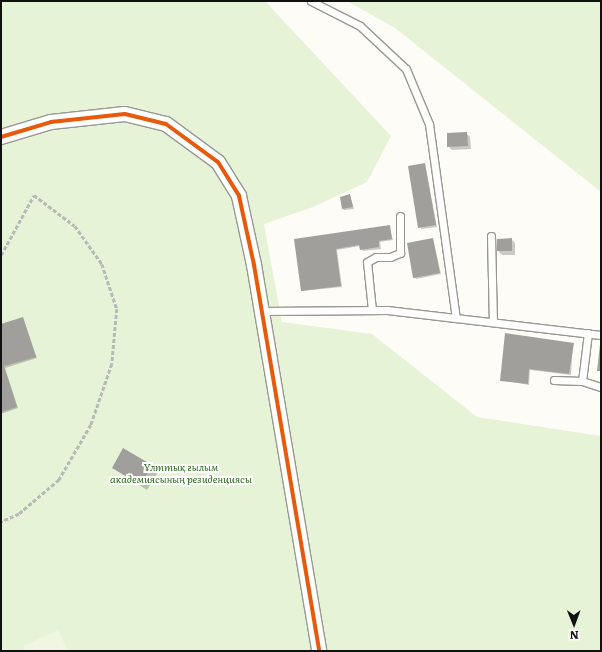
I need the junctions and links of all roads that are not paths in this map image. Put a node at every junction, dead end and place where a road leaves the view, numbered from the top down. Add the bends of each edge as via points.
1 (310, 1) edge
2 (1, 137) edge
3 (400, 216) dead end
4 (491, 236) dead end
5 (372, 310) junction
6 (262, 311) junction
7 (456, 318) junction
8 (493, 322) junction
9 (588, 333) junction
10 (601, 335) edge
11 (554, 380) dead end
12 (582, 381) junction
13 (601, 387) edge
14 (318, 651) edge

1 - 7 lane via 360,26 406,69 429,124
2 - 6 street via 51,122 125,114 166,124 218,162 240,196
3 - 5 lane via 400,253 390,257 376,257 367,262
4 - 8 lane
5 - 6 lane
5 - 7 lane
6 - 14 street
7 - 8 lane
8 - 9 lane
9 - 10 lane
9 - 12 lane
11 - 12 lane
12 - 13 lane

